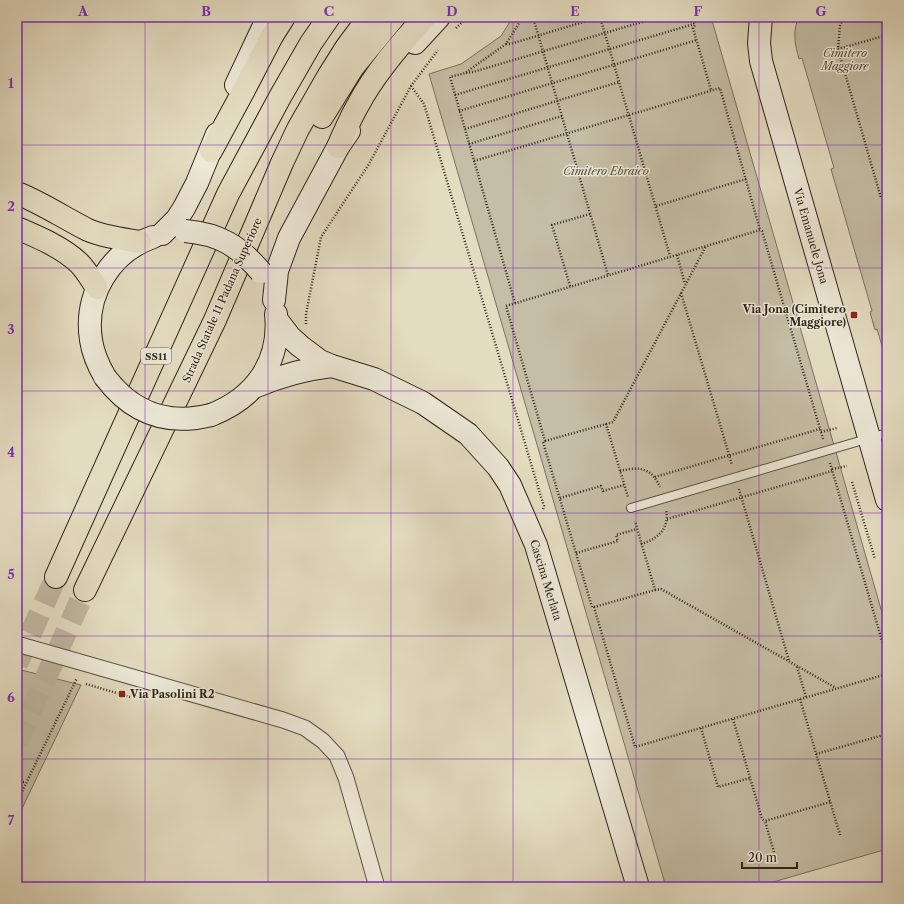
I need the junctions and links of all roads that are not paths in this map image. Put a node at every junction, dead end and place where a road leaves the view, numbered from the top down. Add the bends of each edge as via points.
1 (268, 17) edge
2 (284, 17) edge
3 (312, 17) edge
4 (329, 17) edge
5 (369, 17) edge
6 (394, 17) edge
7 (425, 17) edge
8 (761, 17) edge
9 (446, 24) edge
10 (338, 147) junction
11 (211, 151) junction
12 (17, 193) edge
13 (228, 194) junction
14 (17, 228) edge
15 (162, 234) junction
16 (140, 242) junction
17 (97, 288) junction
18 (275, 310) junction
19 (215, 320) junction
20 (332, 366) junction
21 (254, 387) junction
22 (878, 436) edge
23 (887, 500) edge
24 (631, 508) dead end
25 (56, 577) tunnel mouth
26 (85, 590) tunnel mouth
27 (17, 644) edge
28 (378, 887) edge
29 (638, 887) edge

1 - 11 street via 235,88
2 - 11 highway
3 - 13 highway via 268,97
4 - 13 highway, SS11 via 280,97
5 - 19 highway, Strada Statale 11 Padana Superiore via 333,70 298,129
6 - 19 highway via 353,67 330,104
7 - 10 highway via 397,48 370,86
8 - 22 street, Via Emanuele Jona via 760,61
9 - 10 street via 395,67
10 - 18 street via 289,238 278,271
11 - 15 street via 184,208
12 - 16 highway via 89,230
13 - 25 highway, SS11
14 - 17 highway via 69,255 79,263
15 - 16 street
15 - 18 street, bridge via 185,231 205,234 228,243 249,257 267,283
16 - 17 street via 114,262
17 - 21 street, bridge via 90,318 94,355 105,377 128,401 152,414 172,419 192,419 223,410
18 - 20 street, Cascina Merlata via 290,337 311,355
18 - 21 street via 276,338 273,354 265,372
19 - 26 highway, Strada Statale 11 Padana Superiore
20 - 21 street via 277,377
20 - 29 street, Cascina Merlata via 374,380 423,403 468,434 506,479 536,545
22 - 23 street, Via Emanuele Jona
22 - 24 lane
27 - 28 street via 305,728 323,741 337,756 346,778

